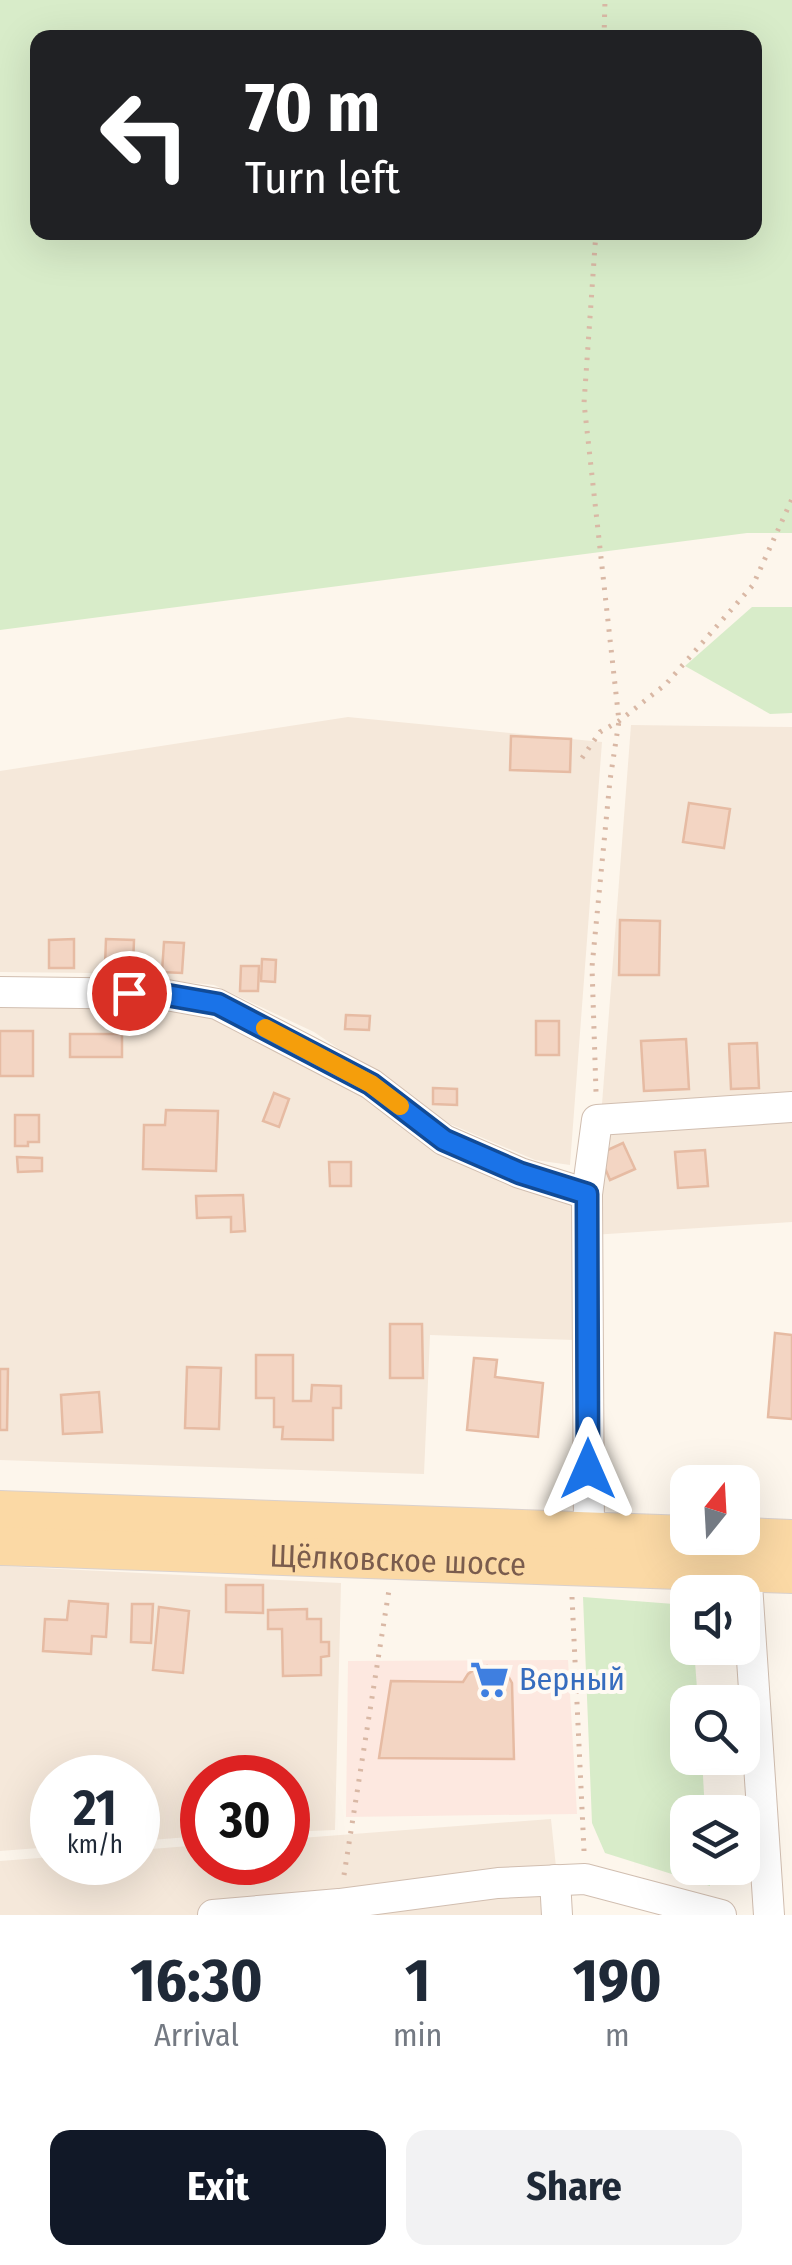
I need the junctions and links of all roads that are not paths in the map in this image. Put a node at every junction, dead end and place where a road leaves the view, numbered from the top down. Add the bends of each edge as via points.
1 (0, 992) edge
2 (792, 1106) edge
3 (587, 1194) junction
4 (0, 1510) edge
5 (589, 1532) junction
6 (670, 1534) edge
7 (792, 1539) edge
8 (0, 1546) edge
9 (760, 1546) edge
10 (670, 1549) edge
11 (745, 1555) edge
12 (756, 1555) edge
13 (792, 1574) edge
14 (778, 1856) edge
15 (570, 1879) junction
16 (213, 1915) edge
17 (557, 1915) edge
18 (721, 1915) edge
19 (770, 1915) edge

1 - 3 street via 161,994 218,1004 371,1084 444,1140
2 - 3 street via 597,1120
3 - 5 street
4 - 5 main road, Щёлковское шоссе
5 - 6 main road, Щёлковское шоссе
7 - 9 main road, Щёлковское шоссе
8 - 10 main road, Щёлковское шоссе
11 - 14 street
12 - 13 main road, Щёлковское шоссе
14 - 19 street
15 - 16 street
15 - 17 street
15 - 18 street

